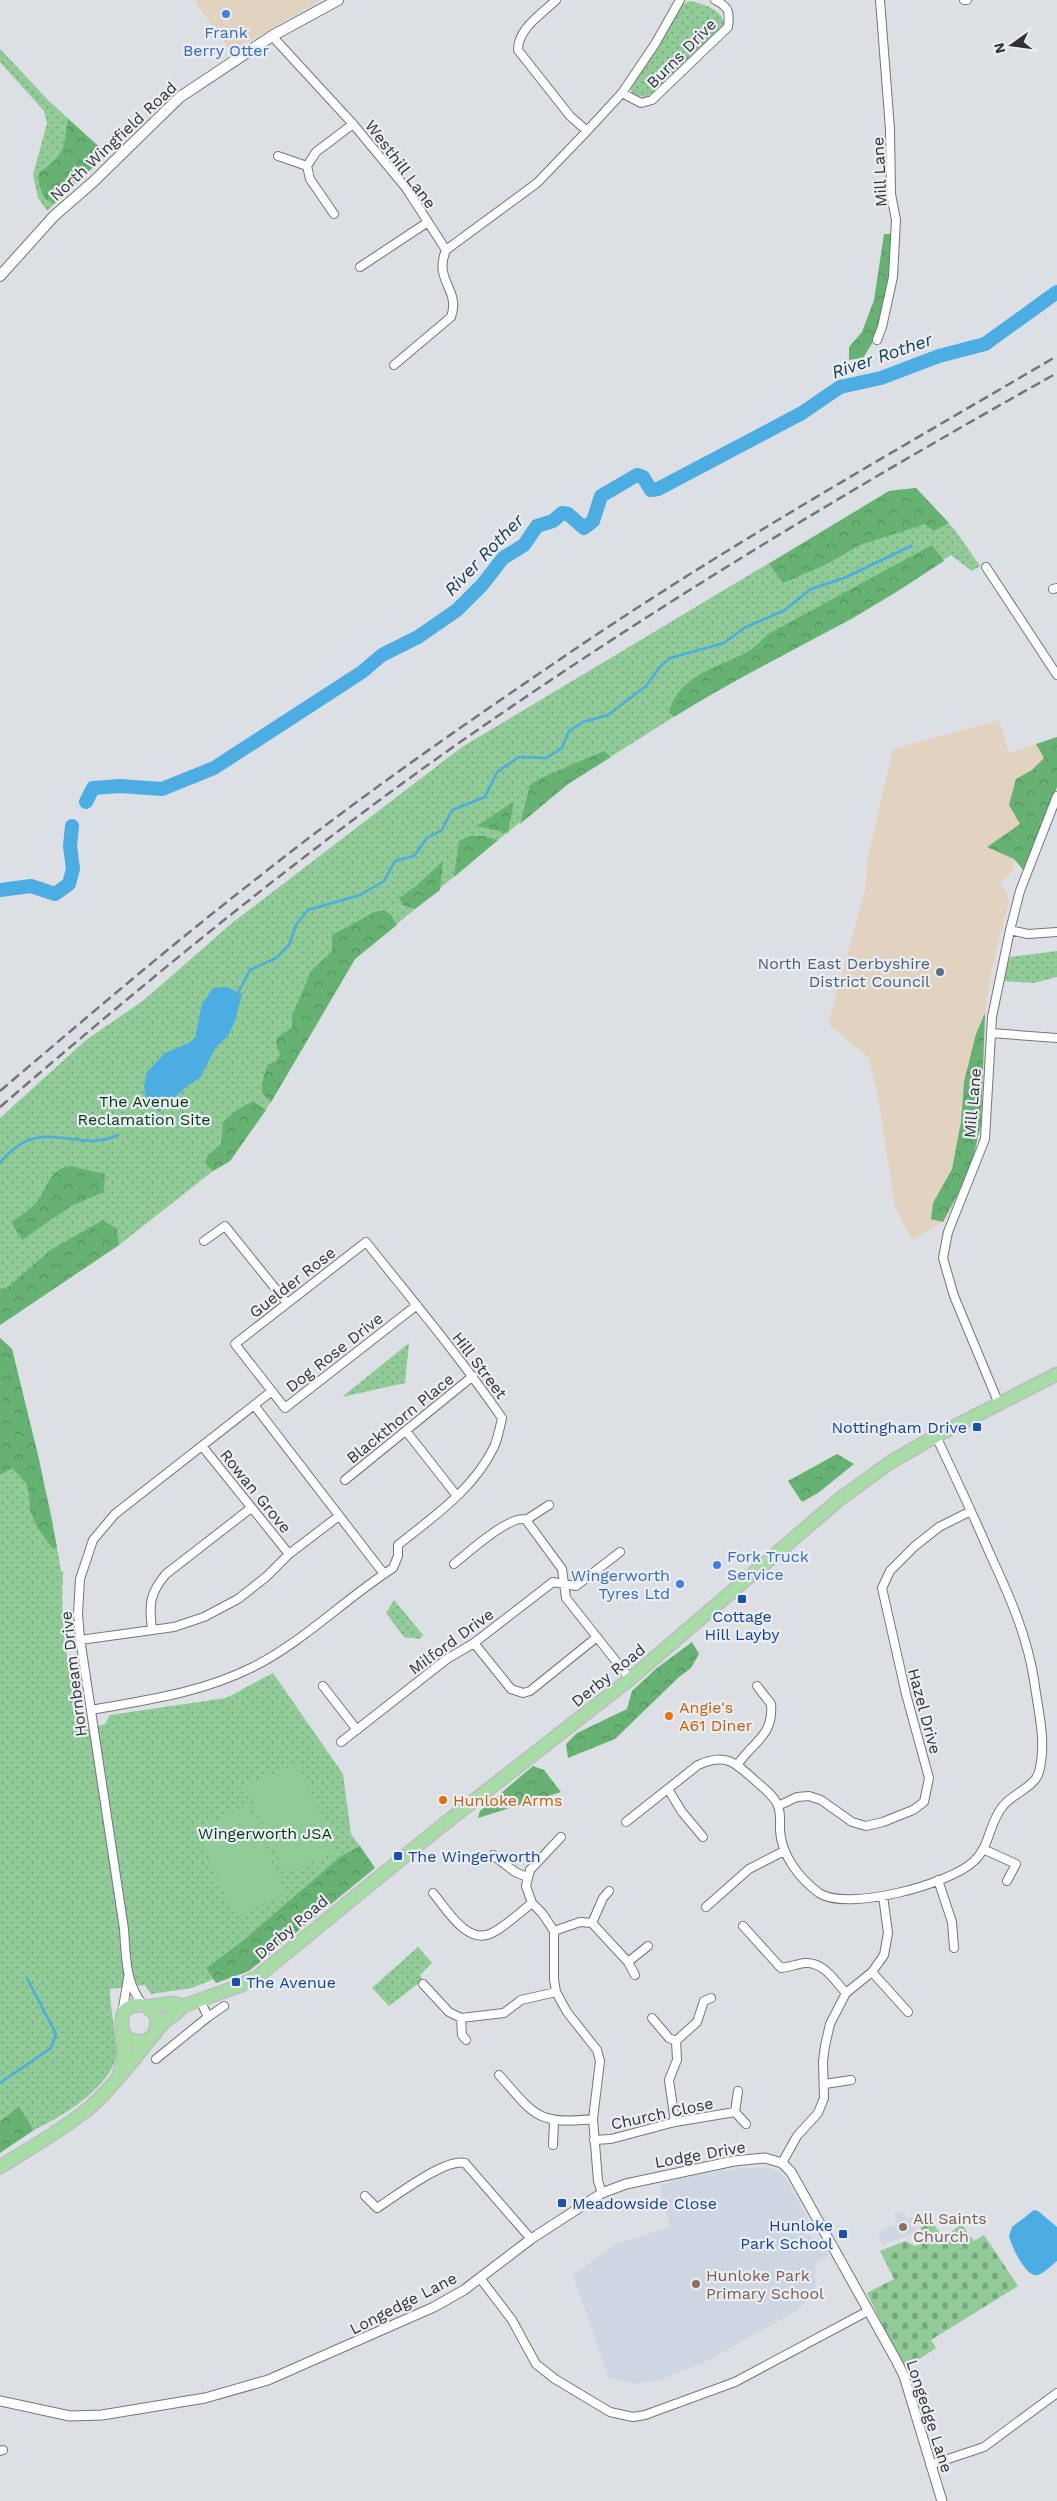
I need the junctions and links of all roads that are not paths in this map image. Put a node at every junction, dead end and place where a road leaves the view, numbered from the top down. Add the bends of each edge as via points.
1 (338, 0) edge
2 (556, 0) edge
3 (680, 0) edge
4 (715, 0) edge
5 (880, 0) edge
6 (272, 36) junction
7 (622, 93) junction
8 (353, 124) junction
9 (587, 131) junction
10 (278, 156) dead end
11 (307, 166) junction
12 (334, 214) dead end
13 (428, 222) junction
14 (446, 250) junction
15 (360, 266) dead end
16 (0, 276) edge
17 (877, 340) dead end
18 (394, 365) dead end
19 (986, 566) dead end
20 (1057, 675) edge
21 (1057, 796) edge
22 (1010, 930) junction
23 (1057, 932) edge
24 (991, 1033) junction
25 (1057, 1038) edge
26 (204, 1241) dead end
27 (366, 1242) joint
28 (287, 1303) junction
29 (417, 1305) junction
30 (234, 1344) joint
31 (1057, 1374) edge
32 (473, 1376) junction
33 (272, 1391) junction
34 (999, 1404) junction
35 (254, 1405) junction
36 (406, 1431) junction
37 (936, 1436) junction
38 (202, 1446) junction
39 (345, 1480) dead end
40 (457, 1496) junction
41 (548, 1505) dead end
42 (251, 1508) junction
43 (971, 1511) junction
44 (339, 1516) junction
45 (526, 1520) junction
46 (620, 1552) dead end
47 (289, 1554) junction
48 (454, 1564) dead end
49 (384, 1574) junction
50 (564, 1583) junction
51 (152, 1630) junction
52 (597, 1638) junction
53 (80, 1640) junction
54 (474, 1643) junction
55 (630, 1679) junction
56 (323, 1686) dead end
57 (757, 1686) dead end
58 (91, 1710) junction
59 (357, 1730) junction
60 (341, 1742) dead end
61 (738, 1764) junction
62 (668, 1789) junction
63 (778, 1806) junction
64 (626, 1822) dead end
65 (703, 1837) dead end
66 (561, 1838) dead end
67 (983, 1849) junction
68 (784, 1851) junction
69 (493, 1855) dead end
70 (526, 1877) junction
71 (938, 1880) junction
72 (1007, 1881) dead end
73 (609, 1891) dead end
74 (433, 1893) dead end
75 (883, 1896) junction
76 (532, 1903) junction
77 (706, 1907) dead end
78 (592, 1923) junction
79 (743, 1926) dead end
80 (554, 1931) junction
81 (648, 1946) dead end
82 (954, 1948) dead end
83 (628, 1962) junction
84 (872, 1972) junction
85 (636, 1975) dead end
86 (128, 1978) junction
87 (423, 1984) dead end
88 (556, 1992) junction
89 (846, 1993) junction
90 (711, 1998) dead end
91 (200, 2000) junction
92 (145, 2006) junction
93 (184, 2006) junction
94 (224, 2006) dead end
95 (908, 2012) dead end
96 (208, 2017) junction
97 (121, 2018) junction
98 (461, 2018) junction
99 (652, 2018) dead end
100 (123, 2033) junction
101 (154, 2035) junction
102 (466, 2040) dead end
103 (676, 2041) junction
104 (156, 2059) dead end
105 (499, 2075) dead end
106 (118, 2078) junction
107 (851, 2080) dead end
108 (825, 2084) junction
109 (738, 2091) dead end
110 (735, 2112) junction
111 (592, 2119) junction
112 (554, 2121) junction
113 (675, 2122) junction
114 (746, 2124) dead end
115 (594, 2140) junction
116 (553, 2145) dead end
117 (782, 2163) junction
118 (0, 2166) edge
119 (602, 2192) junction
120 (365, 2196) dead end
121 (531, 2239) junction
122 (480, 2278) junction
123 (868, 2311) junction
124 (1057, 2393) edge
125 (0, 2401) edge
126 (930, 2465) junction
127 (942, 2501) edge

1 - 6 main road, North Wingfield Road
2 - 9 street via 526,28 518,42 518,50 570,116
3 - 7 street
4 - 7 street, Burns Drive via 726,6 730,14 728,27 652,100 641,103
5 - 17 street, Mill Lane via 890,129 891,194 896,220 893,277
6 - 8 street, Westhill Lane
6 - 16 main road, North Wingfield Road via 180,97 54,216
7 - 9 street
8 - 11 street via 316,152
8 - 13 street, Westhill Lane via 406,188
9 - 14 street via 537,183
10 - 11 street
11 - 12 street via 310,179
13 - 14 street, Westhill Lane
13 - 15 street
14 - 18 street via 441,261 442,274 455,307 451,317
19 - 20 street
21 - 22 street, Mill Lane via 1020,891
22 - 23 street via 1028,934
22 - 24 street, Mill Lane
24 - 25 street
24 - 34 street, Mill Lane via 985,1139 948,1232 943,1258 954,1296
26 - 28 street via 225,1226
27 - 28 street, Guelder Rose
27 - 29 street, Hill Street
28 - 30 street, Guelder Rose
29 - 32 street, Hill Street
29 - 33 street, Dog Rose Drive via 285,1408
30 - 33 street, Dog Rose Drive
31 - 34 highway, Derby Road
32 - 36 street, Blackthorn Place
32 - 40 street, Hill Street via 502,1418 495,1446 476,1478
33 - 35 street, Hornbeam Drive
34 - 37 highway, Derby Road
35 - 38 street, Hornbeam Drive
35 - 44 street
36 - 39 street, Blackthorn Place
36 - 40 street
37 - 43 street
37 - 55 highway, Derby Road via 891,1462 841,1498
38 - 42 street, Rowan Grove
38 - 53 street, Hornbeam Drive via 115,1514 94,1540 80,1580
40 - 49 street, Hill Street via 398,1544 393,1568
41 - 45 street
42 - 47 street, Rowan Grove
42 - 51 street via 166,1574 156,1586 151,1598
43 - 63 street, Hazel Drive via 939,1527 915,1546 890,1571 882,1588 929,1778 924,1802 913,1810 866,1826 852,1822 821,1800 809,1796 797,1797
43 - 67 street via 1016,1610 1031,1662 1043,1740 1039,1774 1004,1804
44 - 47 street
44 - 49 street
45 - 48 street via 516,1518
45 - 50 street via 562,1569
46 - 50 street, Milford Drive via 576,1586
47 - 51 street via 238,1599 204,1617
49 - 58 street, Hill Street via 254,1667 174,1697
50 - 52 street via 566,1598
50 - 54 street, Milford Drive via 553,1582
51 - 53 street
52 - 54 street via 530,1691 523,1693 511,1689
52 - 55 street
53 - 58 street, Hornbeam Drive
54 - 59 street, Milford Drive via 447,1658
55 - 91 highway, Derby Road via 444,1824 257,1977
56 - 59 street
57 - 61 street via 771,1704 770,1724
58 - 86 street, Hornbeam Drive via 124,1929
59 - 60 street, Milford Drive
61 - 62 street via 711,1759
61 - 63 street
62 - 64 street
62 - 65 street
63 - 68 street
66 - 70 street
67 - 71 street via 974,1862
67 - 72 street via 1016,1864
68 - 75 street via 802,1877 823,1895 848,1900
68 - 77 street via 749,1869
69 - 70 street
70 - 76 street
71 - 75 street
71 - 82 street via 952,1922
73 - 78 street
74 - 76 street via 459,1925 481,1936 493,1933
75 - 84 street via 888,1933 884,1955
76 - 80 street
78 - 80 street via 580,1922
78 - 83 street
79 - 89 street via 781,1968 816,1964 824,1968
80 - 88 street
81 - 83 street
83 - 85 street
84 - 89 street
84 - 95 street
86 - 92 street, Hornbeam Drive via 137,1998
86 - 97 street, Hornbeam Drive
87 - 98 street via 449,2012
88 - 98 street via 521,2000 504,2013
88 - 111 street via 567,2012 597,2050 600,2061
89 - 108 street via 830,2024 823,2061
90 - 103 street via 704,2001 697,2022
91 - 93 highway, Derby Road
91 - 96 street
92 - 93 highway, Derby Road via 173,2003
92 - 97 highway via 129,2008
92 - 101 highway via 157,2018
93 - 101 highway, Derby Road via 164,2020
94 - 96 street
96 - 104 street
97 - 100 highway
98 - 102 street via 462,2035
99 - 103 street via 669,2038
100 - 101 highway via 136,2043
100 - 106 highway, Derby Road via 125,2053
101 - 106 highway, Derby Road
103 - 113 street via 677,2060 669,2080
105 - 112 street via 532,2111
106 - 118 highway, Derby Road via 63,2128
107 - 108 street
108 - 117 street via 818,2113 797,2136
109 - 110 street, Church Close
110 - 113 street, Church Close
110 - 114 street, Church Close
111 - 112 street
111 - 115 street
112 - 116 street
113 - 115 street, Church Close via 611,2139
115 - 119 street
117 - 119 street, Lodge Drive via 765,2158 734,2161
117 - 123 street via 802,2188
119 - 121 street, Lodge Drive
120 - 121 street via 377,2208 444,2166 465,2163
121 - 122 street, Lodge Drive
122 - 123 street, Longedge Lane via 512,2320 536,2364 590,2402 610,2412 633,2417 735,2382
122 - 125 street, Longedge Lane via 434,2307 337,2352 268,2380 205,2398 102,2415 70,2416
123 - 126 street, Longedge Lane via 904,2376
124 - 126 street via 984,2447
126 - 127 street, Longedge Lane

